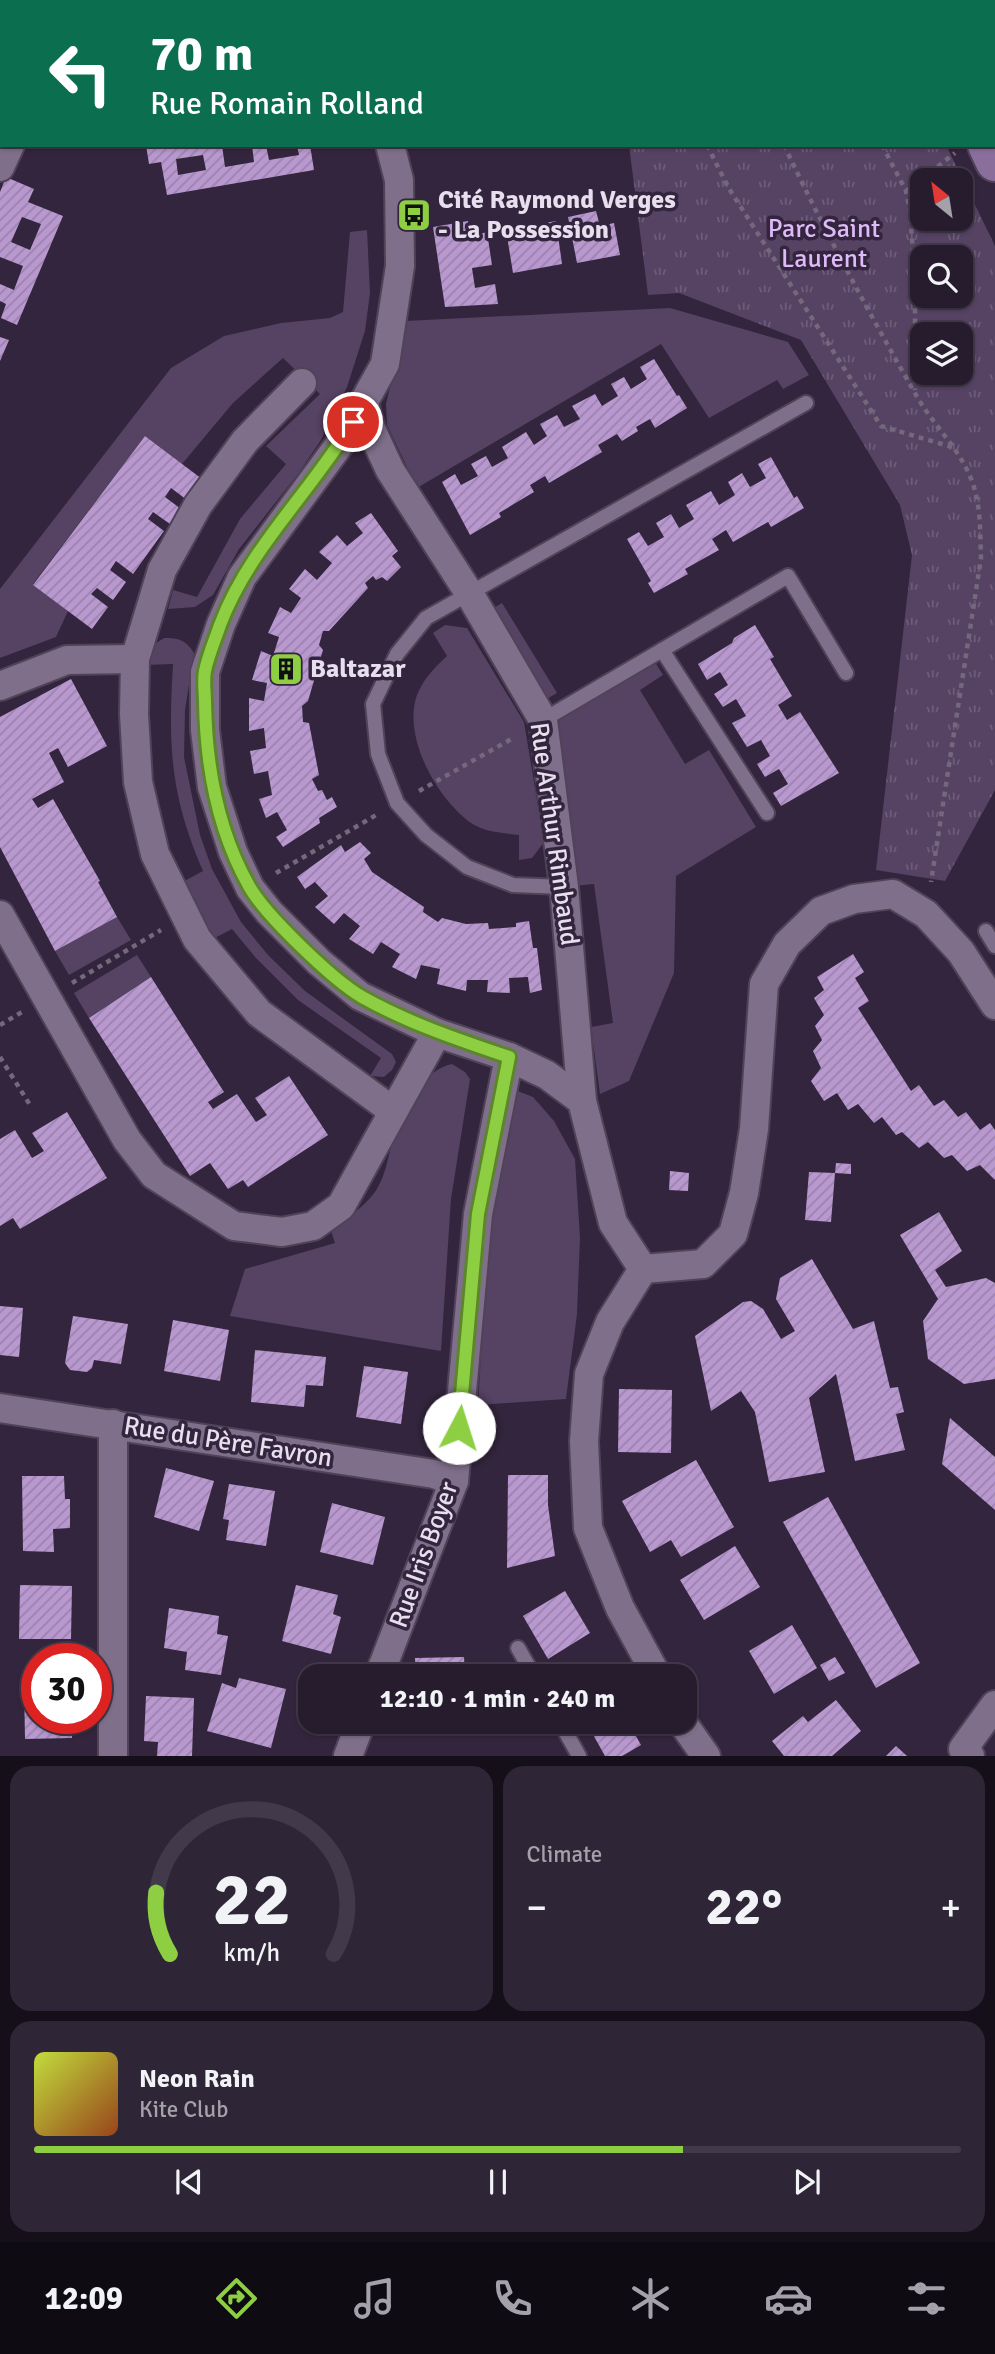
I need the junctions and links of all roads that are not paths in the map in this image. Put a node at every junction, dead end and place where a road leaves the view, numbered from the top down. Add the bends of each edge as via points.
1 (9, 147) edge
2 (391, 147) edge
3 (973, 147) edge
4 (995, 162) edge
5 (0, 167) edge
6 (302, 383) dead end
7 (806, 403) dead end
8 (364, 404) junction
9 (470, 593) junction
10 (662, 650) junction
11 (135, 659) junction
12 (846, 673) dead end
13 (0, 686) edge
14 (543, 720) junction
15 (767, 813) dead end
16 (564, 887) junction
17 (0, 915) edge
18 (986, 931) dead end
19 (995, 946) edge
20 (995, 1005) edge
21 (437, 1032) junction
22 (509, 1057) junction
23 (582, 1101) junction
24 (393, 1111) junction
25 (643, 1269) junction
26 (0, 1408) edge
27 (113, 1424) junction
28 (454, 1481) junction
29 (518, 1648) dead end
30 (384, 1664) edge
31 (527, 1664) edge
32 (650, 1664) edge
33 (995, 1705) edge
34 (356, 1734) edge
35 (567, 1734) edge
36 (691, 1734) edge
37 (113, 1755) edge
38 (348, 1755) edge
39 (579, 1755) edge
40 (706, 1755) edge
41 (970, 1755) edge

1 - 5 street
2 - 8 street via 399,180 400,265 385,364
3 - 4 main road
6 - 11 street via 245,441 198,505 162,570
7 - 9 lane
8 - 9 street, Rue Arthur Rimbaud via 390,470
8 - 21 street via 242,578 205,672 205,730 212,787 250,888 319,962 360,996
9 - 14 street, Rue Arthur Rimbaud
9 - 16 lane via 426,618 397,654 373,704 378,754 397,803 426,835 467,867 513,885
10 - 12 lane via 788,576
10 - 14 lane
10 - 15 lane
11 - 13 street via 67,660
11 - 24 street via 138,782 155,854 197,939 260,1013
14 - 16 street, Rue Arthur Rimbaud
16 - 23 street, Rue Arthur Rimbaud
17 - 24 street via 127,1140 154,1175 234,1226 282,1233 313,1226 341,1206
18 - 19 lane
20 - 25 street via 961,952 926,914 893,894 854,899 821,911 787,944 764,984 754,1129 733,1234 703,1264
21 - 22 street
21 - 24 street
22 - 23 street via 547,1075
22 - 28 street, Rue Iris Boyer via 478,1214
23 - 25 street, Rue Arthur Rimbaud via 613,1223
25 - 32 street via 610,1322 589,1374 584,1441 588,1528 620,1608
26 - 27 street, Rue du Père Favron
27 - 28 street, Rue du Père Favron via 434,1474
27 - 37 street
28 - 30 street, Rue Iris Boyer
29 - 31 lane
33 - 41 street via 963,1749
34 - 38 street
35 - 39 lane
36 - 40 street

